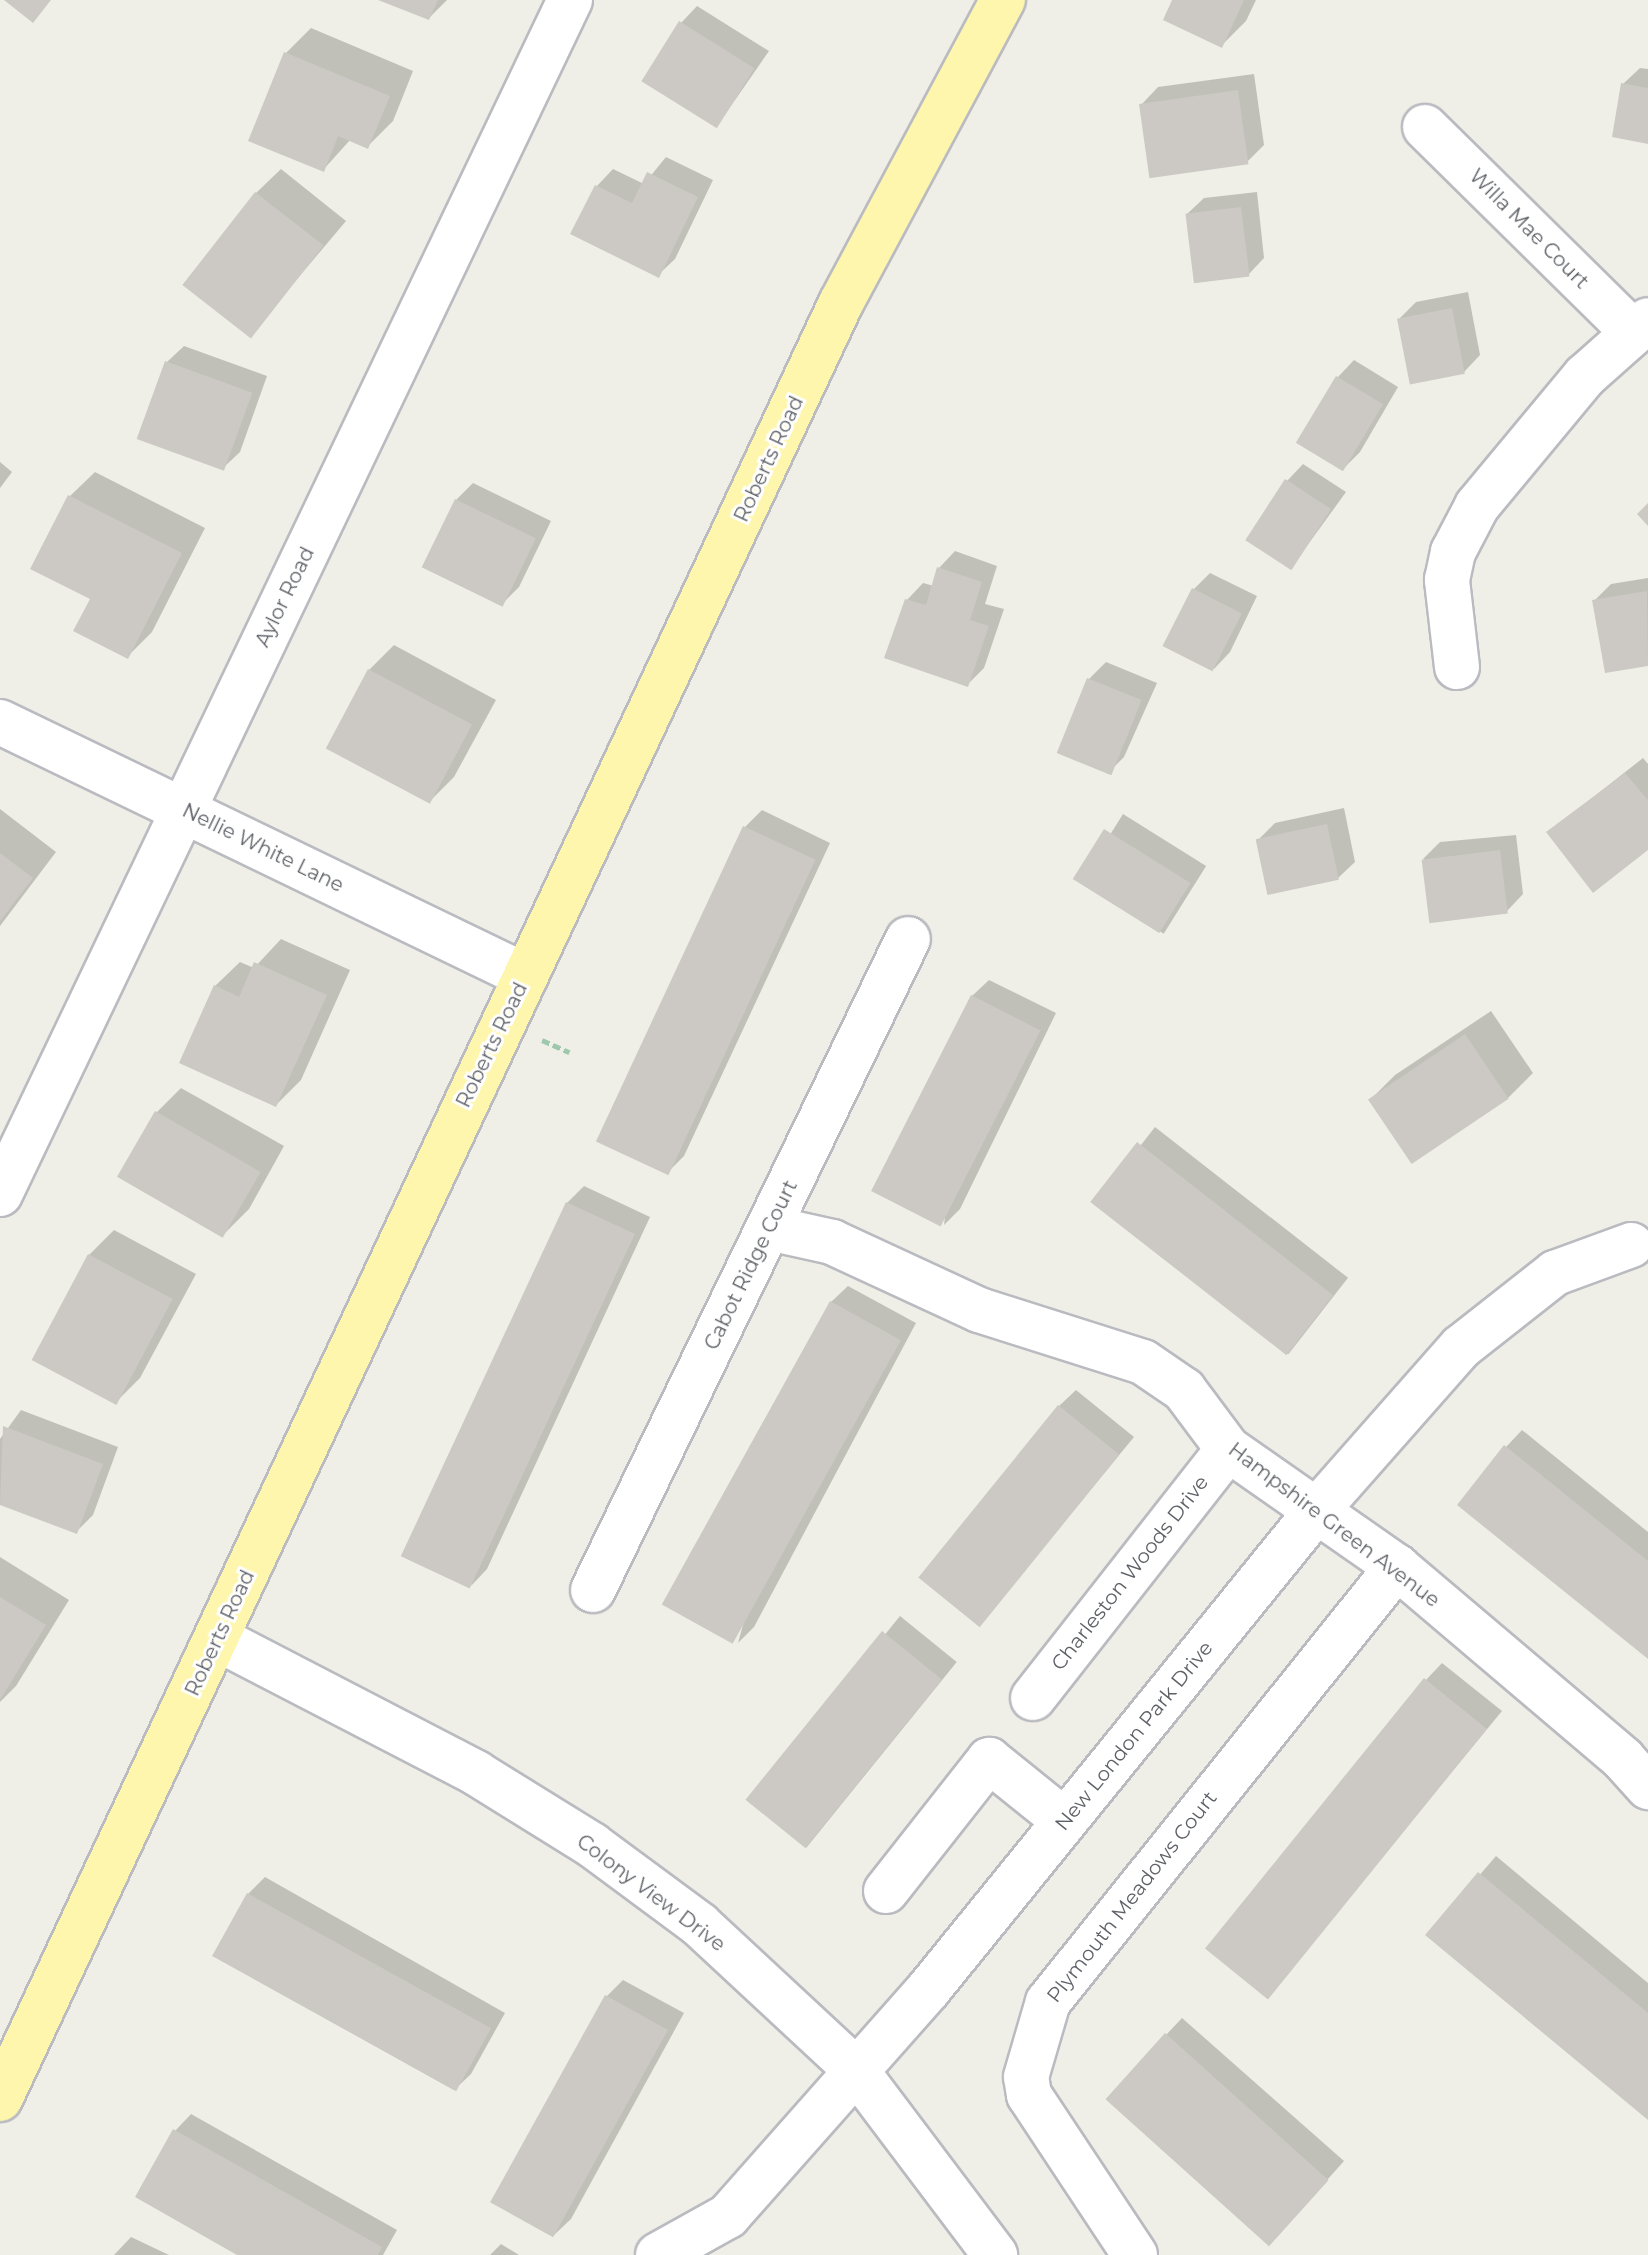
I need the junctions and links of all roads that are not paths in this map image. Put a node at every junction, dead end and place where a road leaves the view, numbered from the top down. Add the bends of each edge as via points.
1 (570, 0) edge
2 (1003, 0) edge
3 (1425, 127) dead end
4 (1640, 326) edge
5 (1457, 667) dead end
6 (0, 722) edge
7 (184, 810) junction
8 (908, 939) dead end
9 (526, 976) junction
10 (0, 1194) edge
11 (769, 1228) junction
12 (1631, 1245) dead end
13 (1228, 1449) junction
14 (1318, 1509) junction
15 (1397, 1567) junction
16 (593, 1590) dead end
17 (218, 1639) junction
18 (1033, 1698) dead end
19 (1648, 1787) edge
20 (1065, 1821) junction
21 (886, 1891) dead end
22 (855, 2069) junction
23 (0, 2099) edge
24 (658, 2255) edge
25 (995, 2255) edge
26 (1135, 2255) edge

1 - 7 street, Aylor Road
2 - 9 main road, Roberts Road via 841,303
3 - 4 street, Willa Mae Court
4 - 5 street via 1542,422 1477,506 1453,552 1447,580
6 - 7 street, Nellie White Lane
7 - 9 street, Nellie White Lane
7 - 10 street, Aylor Road
8 - 11 street, Cabot Ridge Court
9 - 17 main road, Roberts Road
11 - 13 street, Hampshire Green Avenue via 832,1242 979,1310 1143,1362 1184,1390
11 - 16 street, Cabot Ridge Court
12 - 14 street, New London Park Drive via 1555,1273 1461,1347
13 - 14 street, Hampshire Green Avenue
13 - 18 street, Charleston Woods Drive
14 - 15 street, Hampshire Green Avenue
14 - 20 street, New London Park Drive
15 - 19 street, Hampshire Green Avenue via 1623,1759
15 - 26 street, Plymouth Meadows Court via 1048,2002 1026,2077 1029,2095
17 - 22 street, Colony View Drive via 476,1773 592,1845 700,1925
17 - 23 main road, Roberts Road
20 - 21 street via 989,1760
20 - 22 street, New London Park Drive via 928,1990
22 - 24 street, New London Park Drive via 728,2216
22 - 25 street, Colony View Drive

